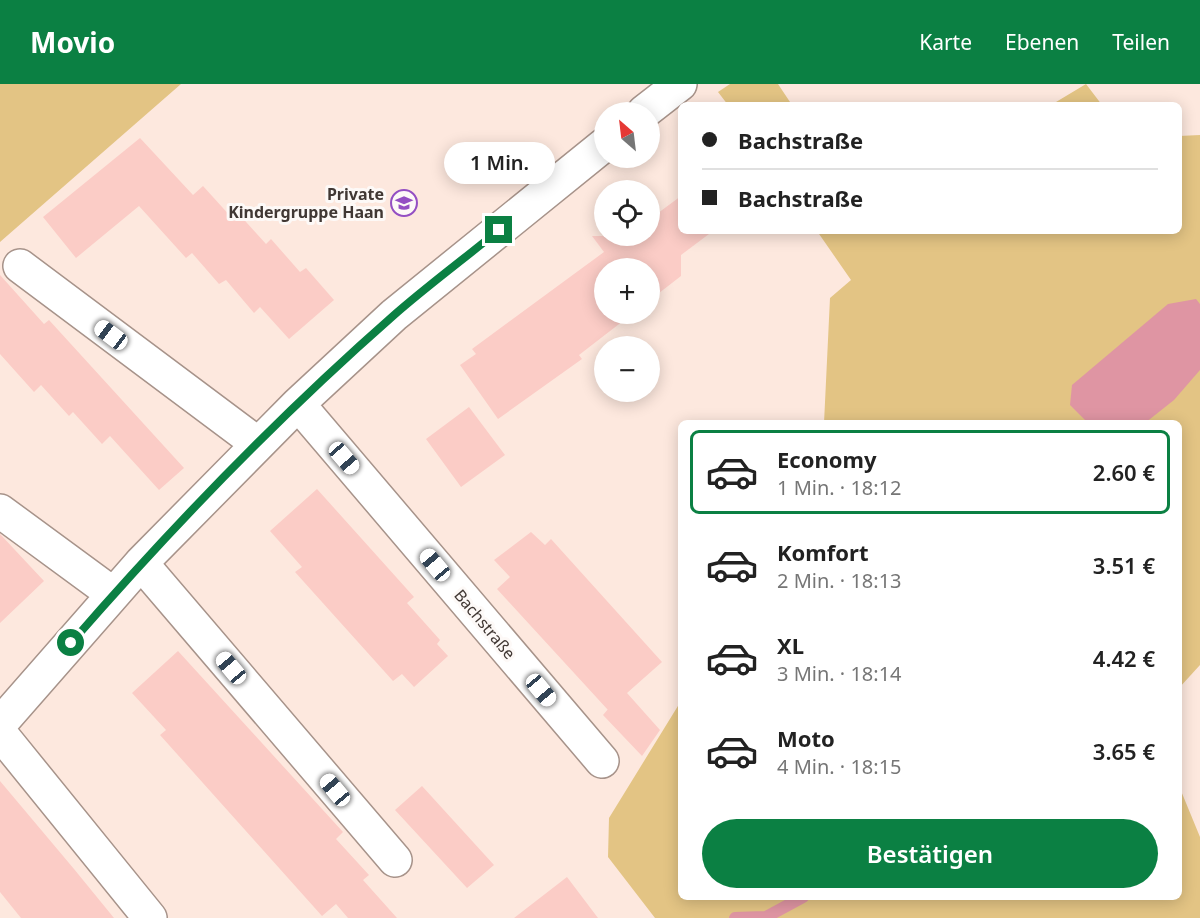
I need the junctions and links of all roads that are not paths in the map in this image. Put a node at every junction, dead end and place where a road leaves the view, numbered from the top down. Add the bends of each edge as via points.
1 (680, 84) edge
2 (657, 102) edge
3 (594, 153) edge
4 (20, 266) dead end
5 (298, 404) junction
6 (258, 444) junction
7 (0, 511) edge
8 (141, 563) junction
9 (113, 594) junction
10 (0, 724) edge
11 (0, 733) edge
12 (602, 761) dead end
13 (395, 860) dead end
14 (150, 918) edge

1 - 2 street
3 - 5 street via 394,315
4 - 6 street
5 - 6 street
5 - 12 street, Bachstraße
6 - 8 street
7 - 9 street
8 - 9 street
8 - 13 street
9 - 10 street
11 - 14 street

